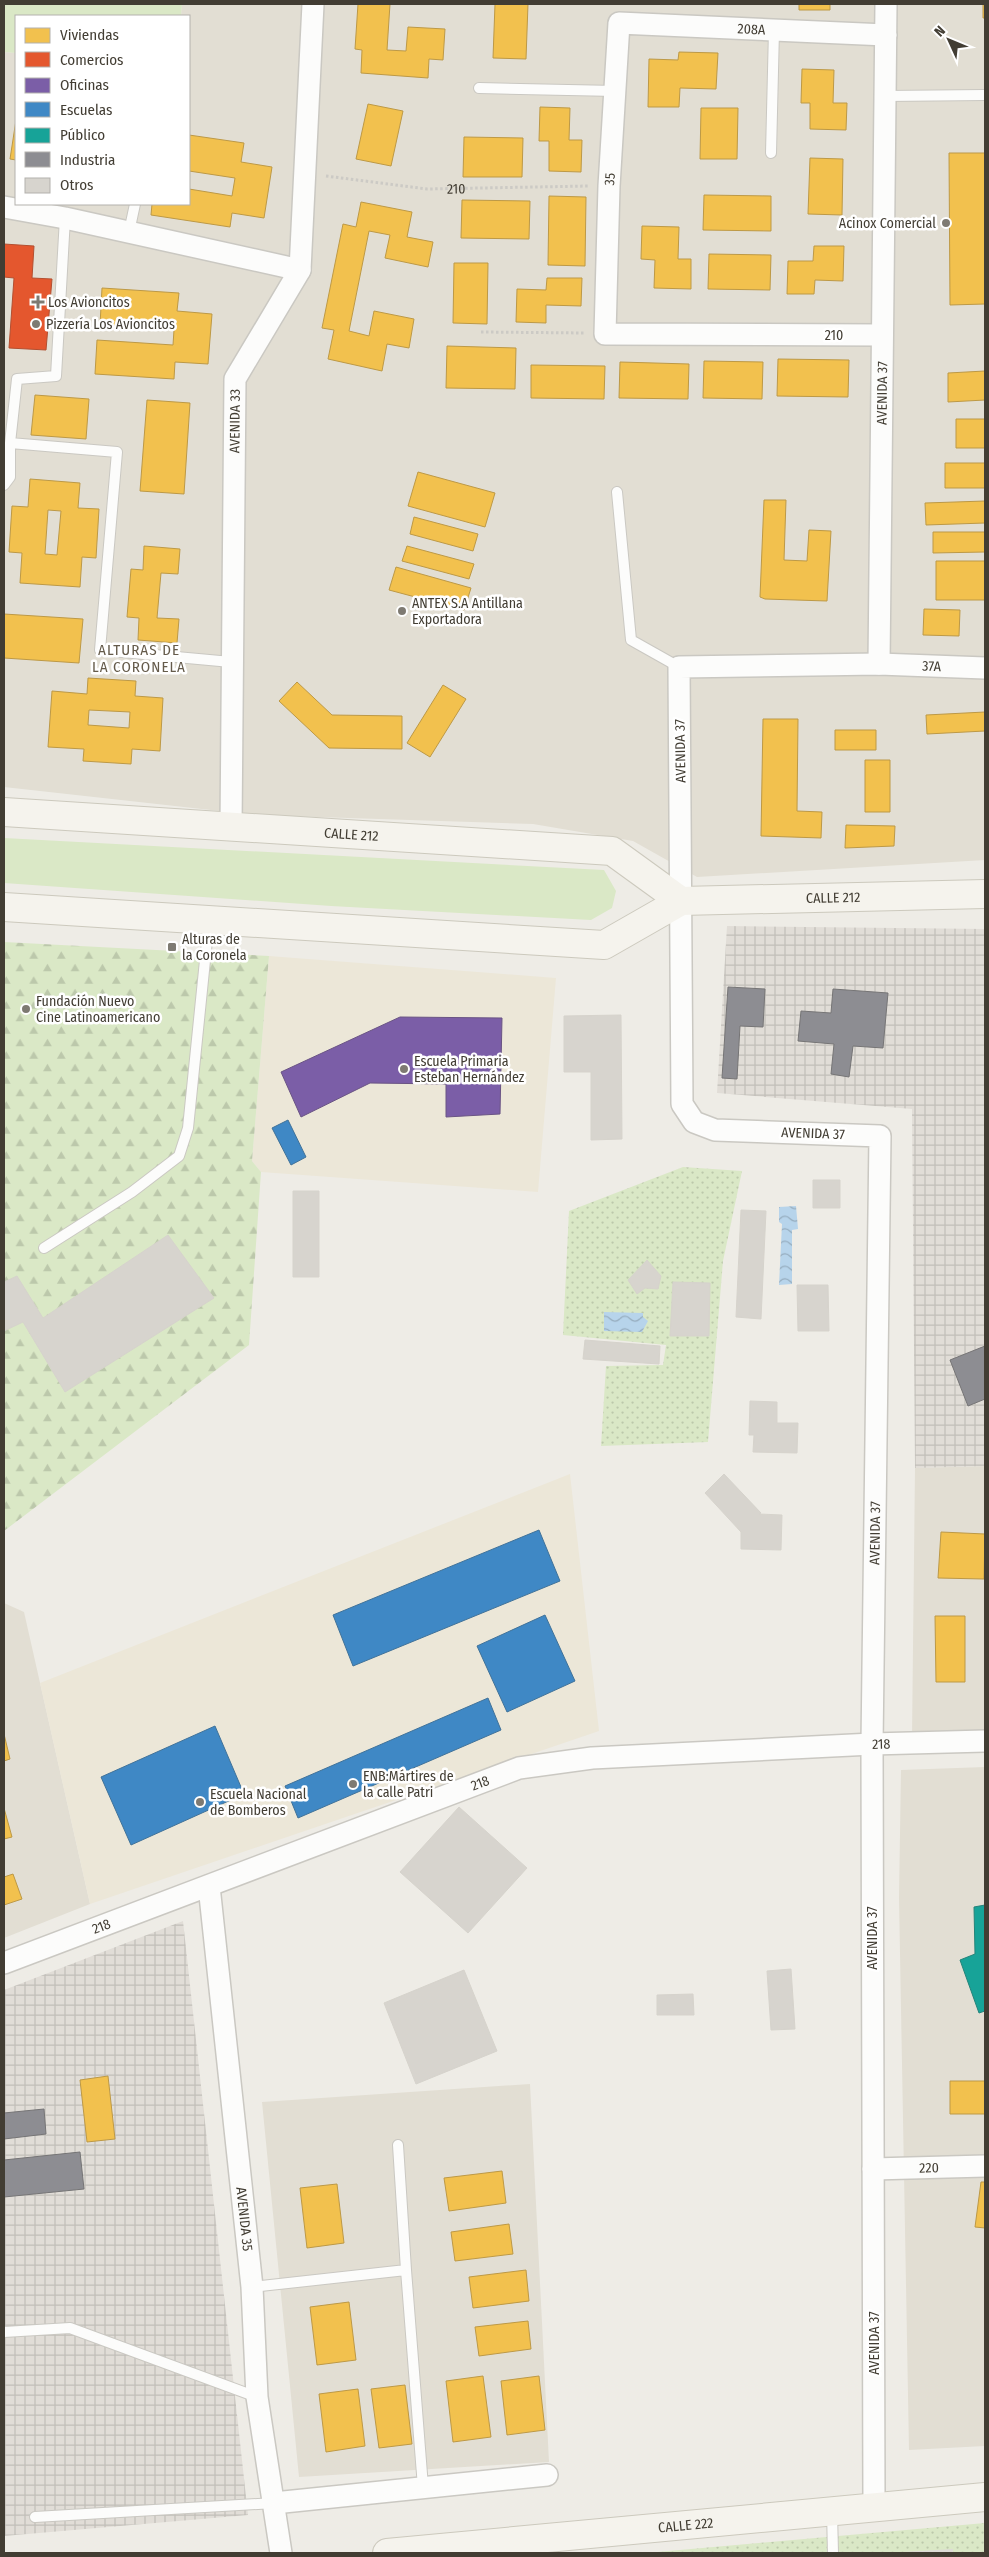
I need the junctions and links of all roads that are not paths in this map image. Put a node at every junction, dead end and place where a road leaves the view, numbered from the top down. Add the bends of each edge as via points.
1 (313, 4) edge
2 (886, 4) edge
3 (619, 23) joint
4 (774, 30) junction
5 (886, 35) junction
6 (479, 88) dead end
7 (616, 92) junction
8 (985, 95) edge
9 (885, 96) junction
10 (771, 153) dead end
11 (135, 205) edge
12 (4, 207) edge
13 (65, 218) junction
14 (129, 232) junction
15 (300, 270) junction
16 (605, 334) joint
17 (882, 335) junction
18 (10, 443) junction
19 (4, 485) edge
20 (618, 492) dead end
21 (231, 662) junction
22 (879, 664) junction
23 (679, 667) junction
24 (985, 668) edge
25 (4, 812) edge
26 (231, 826) junction
27 (985, 894) edge
28 (681, 901) junction
29 (4, 906) edge
30 (209, 920) junction
31 (44, 1248) dead end
32 (985, 1741) edge
33 (872, 1744) junction
34 (209, 1886) junction
35 (4, 1963) edge
36 (398, 2145) dead end
37 (985, 2166) edge
38 (873, 2168) junction
39 (406, 2270) junction
40 (252, 2287) junction
41 (4, 2332) edge
42 (257, 2397) junction
43 (547, 2476) dead end
44 (423, 2487) junction
45 (985, 2497) edge
46 (274, 2503) junction
47 (874, 2507) junction
48 (832, 2511) junction
49 (35, 2517) dead end
50 (282, 2553) edge
51 (387, 2553) edge
52 (833, 2553) edge

1 - 15 street, AVENIDA 33
2 - 5 street, AVENIDA 37
3 - 4 street, 208A
3 - 7 street, 35
4 - 5 street, 208A
4 - 10 lane
5 - 9 street, AVENIDA 37
6 - 7 lane
7 - 16 street, 35 via 609,186
8 - 9 lane
9 - 17 street, AVENIDA 37
11 - 14 lane
12 - 13 street
13 - 14 street
13 - 18 lane via 56,376 17,379
14 - 15 street
15 - 21 street, AVENIDA 33 via 235,379
16 - 17 street, 210
17 - 22 street, AVENIDA 37
18 - 19 lane via 10,477
18 - 21 lane via 117,452 100,650
20 - 23 lane via 631,640
21 - 26 street, AVENIDA 33
22 - 23 street
22 - 24 street, 37A
23 - 28 street, AVENIDA 37
25 - 26 street, CALLE 212
26 - 28 street, CALLE 212 via 612,851
27 - 28 street, CALLE 212
28 - 30 street, CALLE 212 via 604,945
28 - 33 street, AVENIDA 37 via 682,1104 694,1122 715,1130 880,1136
29 - 30 street, CALLE 212
30 - 31 lane via 188,1128 179,1156 132,1192
32 - 33 street, 218
33 - 34 street, 218 via 592,1758 519,1768
33 - 38 street, AVENIDA 37
34 - 35 street, 218
34 - 40 street, AVENIDA 35
36 - 39 lane
37 - 38 street, 220
38 - 47 street, AVENIDA 37
39 - 40 lane
39 - 44 lane
40 - 42 street, AVENIDA 35
41 - 42 lane via 70,2328
42 - 46 street, AVENIDA 35
43 - 44 street
44 - 46 street
45 - 47 street, CALLE 222
46 - 49 lane
46 - 50 street, AVENIDA 35
47 - 48 street, CALLE 222
48 - 51 street, CALLE 222
48 - 52 lane

